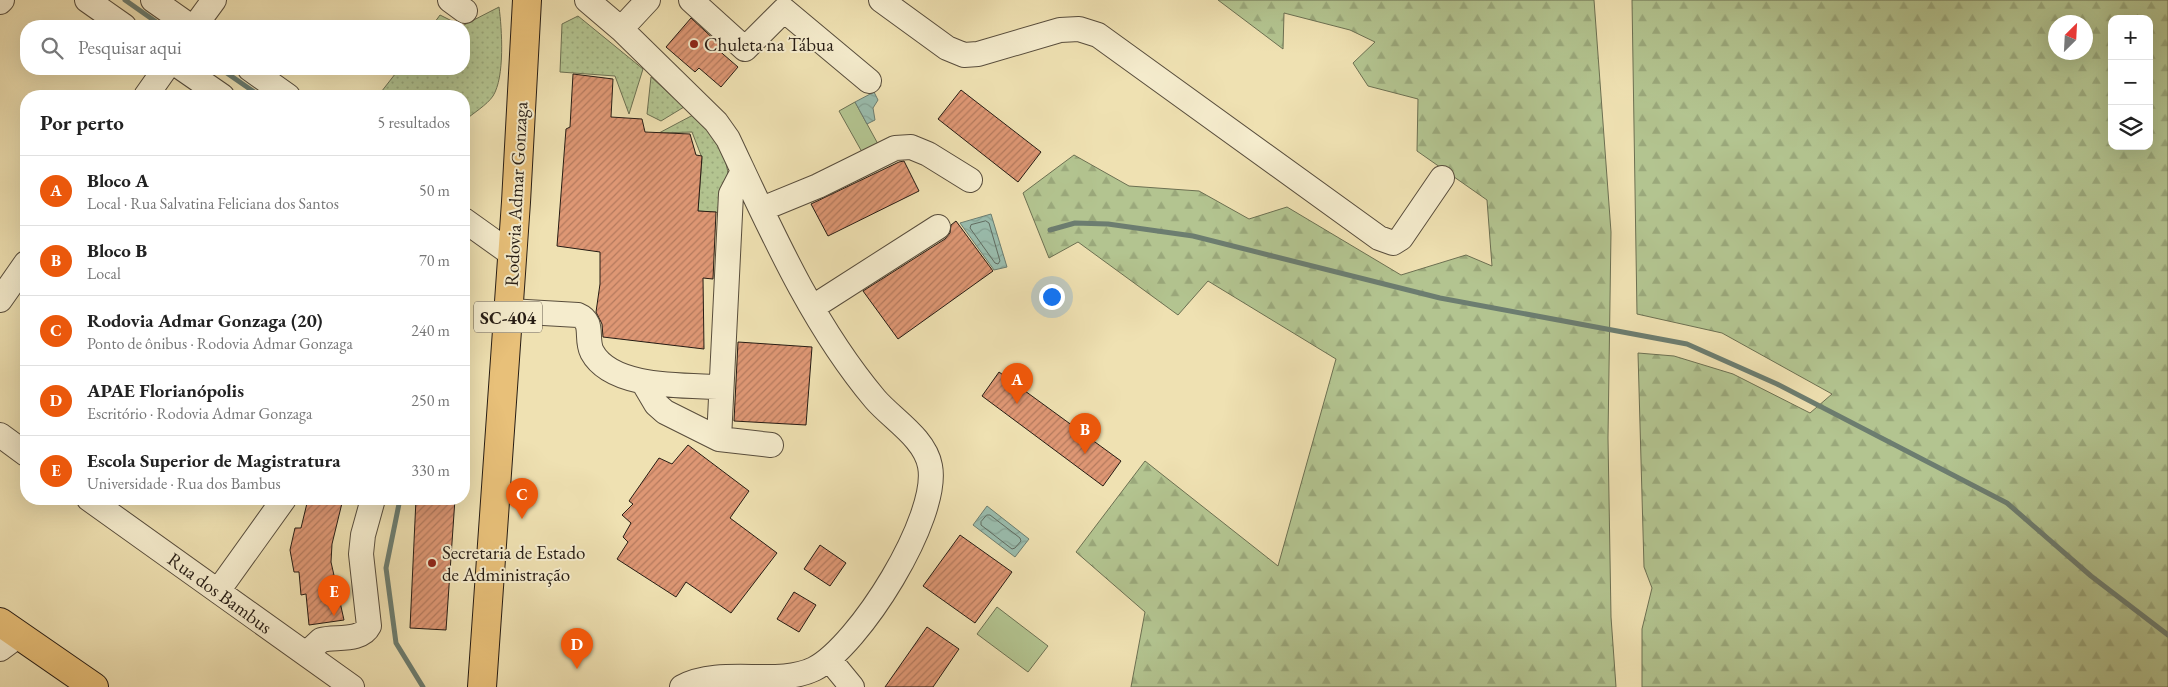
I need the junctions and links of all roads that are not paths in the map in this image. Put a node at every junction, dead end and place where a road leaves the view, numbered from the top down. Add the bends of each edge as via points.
1 (87, 0) edge
2 (153, 0) edge
3 (214, 0) edge
4 (527, 0) edge
5 (587, 0) edge
6 (648, 0) edge
7 (691, 0) edge
8 (881, 0) edge
9 (115, 20) edge
10 (181, 20) edge
11 (199, 20) edge
12 (621, 29) junction
13 (161, 75) edge
14 (192, 75) edge
15 (258, 75) edge
16 (869, 81) dead end
17 (150, 90) edge
18 (214, 90) edge
19 (280, 90) edge
20 (743, 171) junction
21 (1442, 178) dead end
22 (970, 180) dead end
23 (762, 209) junction
24 (470, 224) edge
25 (938, 227) dead end
26 (513, 255) junction
27 (20, 272) edge
28 (0, 300) edge
29 (813, 307) junction
30 (509, 311) junction
31 (643, 382) junction
32 (721, 388) junction
33 (0, 435) edge
34 (719, 439) junction
35 (771, 445) dead end
36 (20, 450) edge
37 (97, 505) edge
38 (280, 505) edge
39 (371, 505) edge
40 (218, 591) junction
41 (6, 635) edge
42 (306, 654) junction
43 (829, 659) junction
44 (94, 687) edge
45 (352, 687) edge
46 (482, 687) edge
47 (682, 687) edge
48 (852, 687) edge

1 - 9 street
2 - 10 street
3 - 11 street
4 - 26 main road, Rodovia Admar Gonzaga / SC-404
5 - 12 street
6 - 12 street
7 - 16 street via 745,49 784,10
8 - 21 street via 947,48 964,55 978,54 1060,30 1079,29 1098,35 1380,238 1393,243 1402,238
12 - 20 street via 716,122
13 - 17 street
14 - 18 street
15 - 19 street
20 - 23 street
20 - 32 street via 731,194
22 - 23 street via 928,154 911,148 896,148
23 - 29 street
24 - 26 street
25 - 29 street
26 - 30 main road, Rodovia Admar Gonzaga / SC-404
27 - 28 street
29 - 43 street via 856,375 923,449 930,465 931,481 912,542 893,577 870,612
30 - 31 street via 584,318 588,324 591,350 598,361 610,370
30 - 46 main road, Rodovia Admar Gonzaga / SC-404
31 - 32 street
31 - 34 street via 656,404 665,412
32 - 34 street
33 - 36 street
34 - 35 street
37 - 40 street, Rua dos Bambus
38 - 40 street
39 - 42 street via 361,554 369,626 362,634 321,640
40 - 42 street, Rua dos Bambus
41 - 44 main road
42 - 45 street, Rua dos Bambus
43 - 47 street via 801,674 733,676
43 - 48 street

